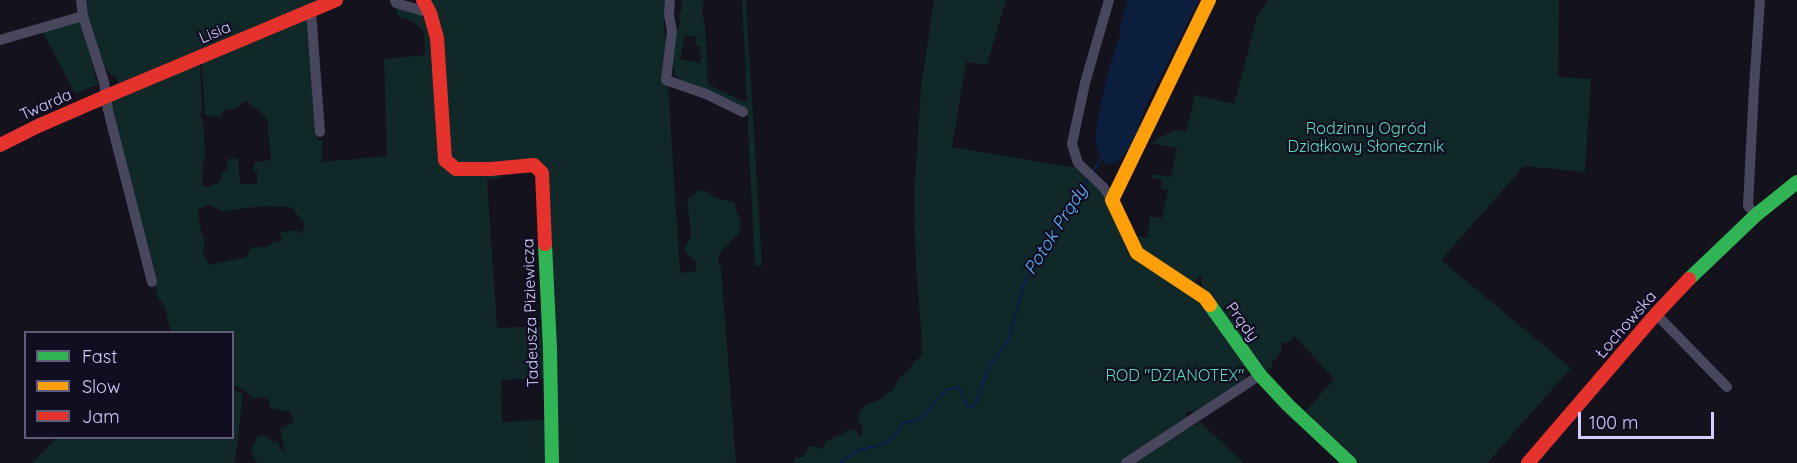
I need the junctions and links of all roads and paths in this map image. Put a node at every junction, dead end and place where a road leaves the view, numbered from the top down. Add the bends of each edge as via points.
1 (81, 0) edge
2 (336, 0) edge
3 (395, 0) edge
4 (423, 0) edge
5 (670, 0) edge
6 (677, 0) edge
7 (1110, 0) edge
8 (1209, 0) edge
9 (1760, 0) edge
10 (311, 11) junction
11 (430, 13) junction
12 (83, 16) junction
13 (672, 31) junction
14 (0, 40) edge
15 (107, 96) junction
16 (743, 112) dead end
17 (320, 132) dead end
18 (0, 145) edge
19 (1797, 182) edge
20 (1112, 200) junction
21 (1756, 215) junction
22 (152, 282) dead end
23 (1656, 314) junction
24 (1260, 375) junction
25 (1726, 387) dead end
26 (552, 463) edge
27 (1126, 463) edge
28 (1350, 463) edge
29 (1528, 463) edge

1 - 12 street
2 - 10 street, Lisia
3 - 11 street
4 - 11 street
5 - 13 street
6 - 13 street
7 - 20 street, Prądy via 1072,144 1078,163
8 - 20 street
9 - 21 street via 1748,206
10 - 15 street, Lisia
10 - 17 street
11 - 26 street, Tadeusza Piziewicza via 436,38 445,160 456,169 534,165 542,173
12 - 14 street
12 - 15 street
13 - 16 street via 666,80
15 - 18 street, Twarda
15 - 22 street
19 - 21 street, Łochowska
20 - 24 street, Prądy via 1137,253 1205,298
21 - 23 street, Łochowska via 1705,261
23 - 25 street
23 - 29 street, Łochowska
24 - 27 street
24 - 28 street, Prądy

